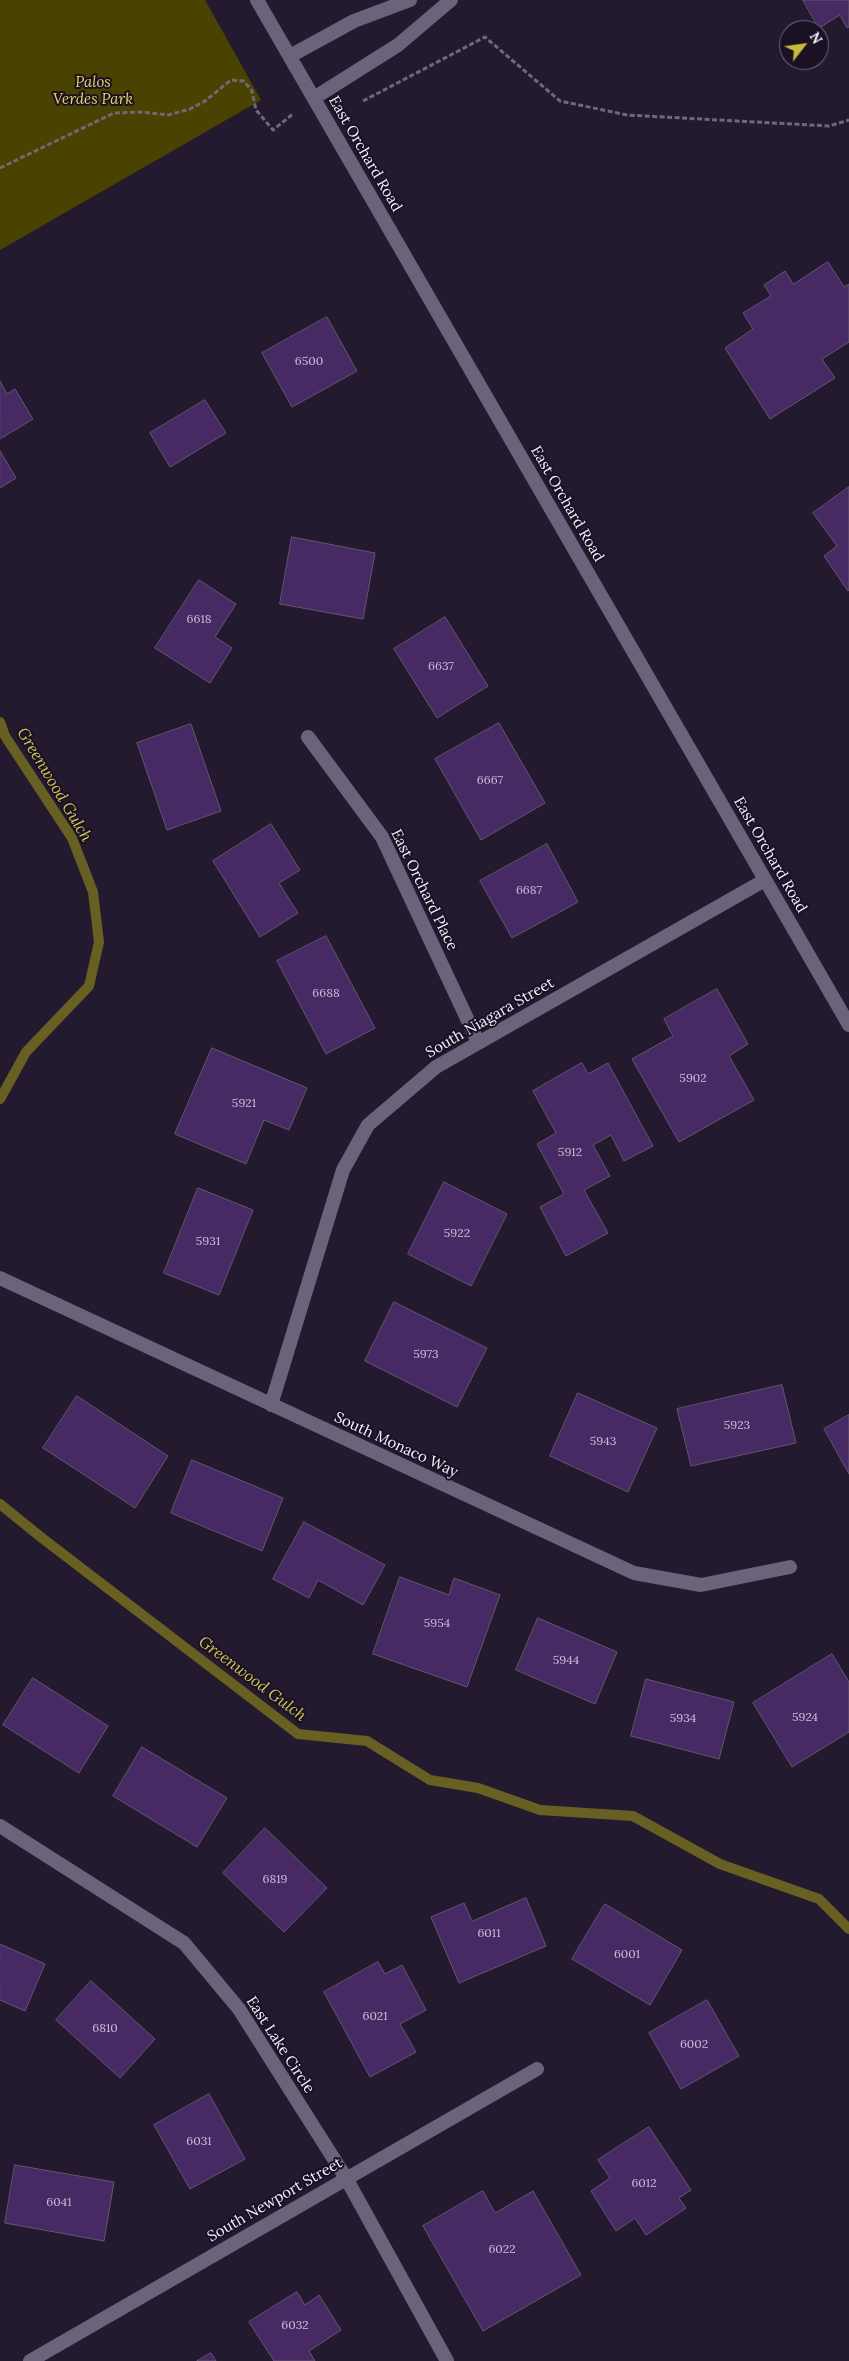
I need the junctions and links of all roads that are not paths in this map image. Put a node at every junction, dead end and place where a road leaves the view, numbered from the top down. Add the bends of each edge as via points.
1 (257, 0) edge
2 (410, 0) edge
3 (451, 0) edge
4 (290, 56) junction
5 (314, 98) junction
6 (308, 737) dead end
7 (765, 880) junction
8 (849, 1025) edge
9 (478, 1042) junction
10 (0, 1278) edge
11 (271, 1405) junction
12 (790, 1567) dead end
13 (0, 1826) edge
14 (537, 2069) dead end
15 (346, 2178) junction
16 (30, 2361) edge
17 (447, 2361) edge

1 - 4 street, East Orchard Road
2 - 4 street via 354,20
3 - 5 street via 398,45
4 - 5 street, East Orchard Road
5 - 7 street, East Orchard Road
6 - 9 street, East Orchard Place via 382,837
7 - 8 street, East Orchard Road
7 - 9 street, South Niagara Street
9 - 11 street, South Niagara Street via 436,1067 368,1125 343,1170
10 - 11 street, South Monaco Way
11 - 12 street, South Monaco Way via 634,1573 700,1585
13 - 15 street, East Lake Circle via 184,1943 239,2009
14 - 15 street, South Newport Street
15 - 16 street, South Newport Street
15 - 17 street, East Lake Circle

